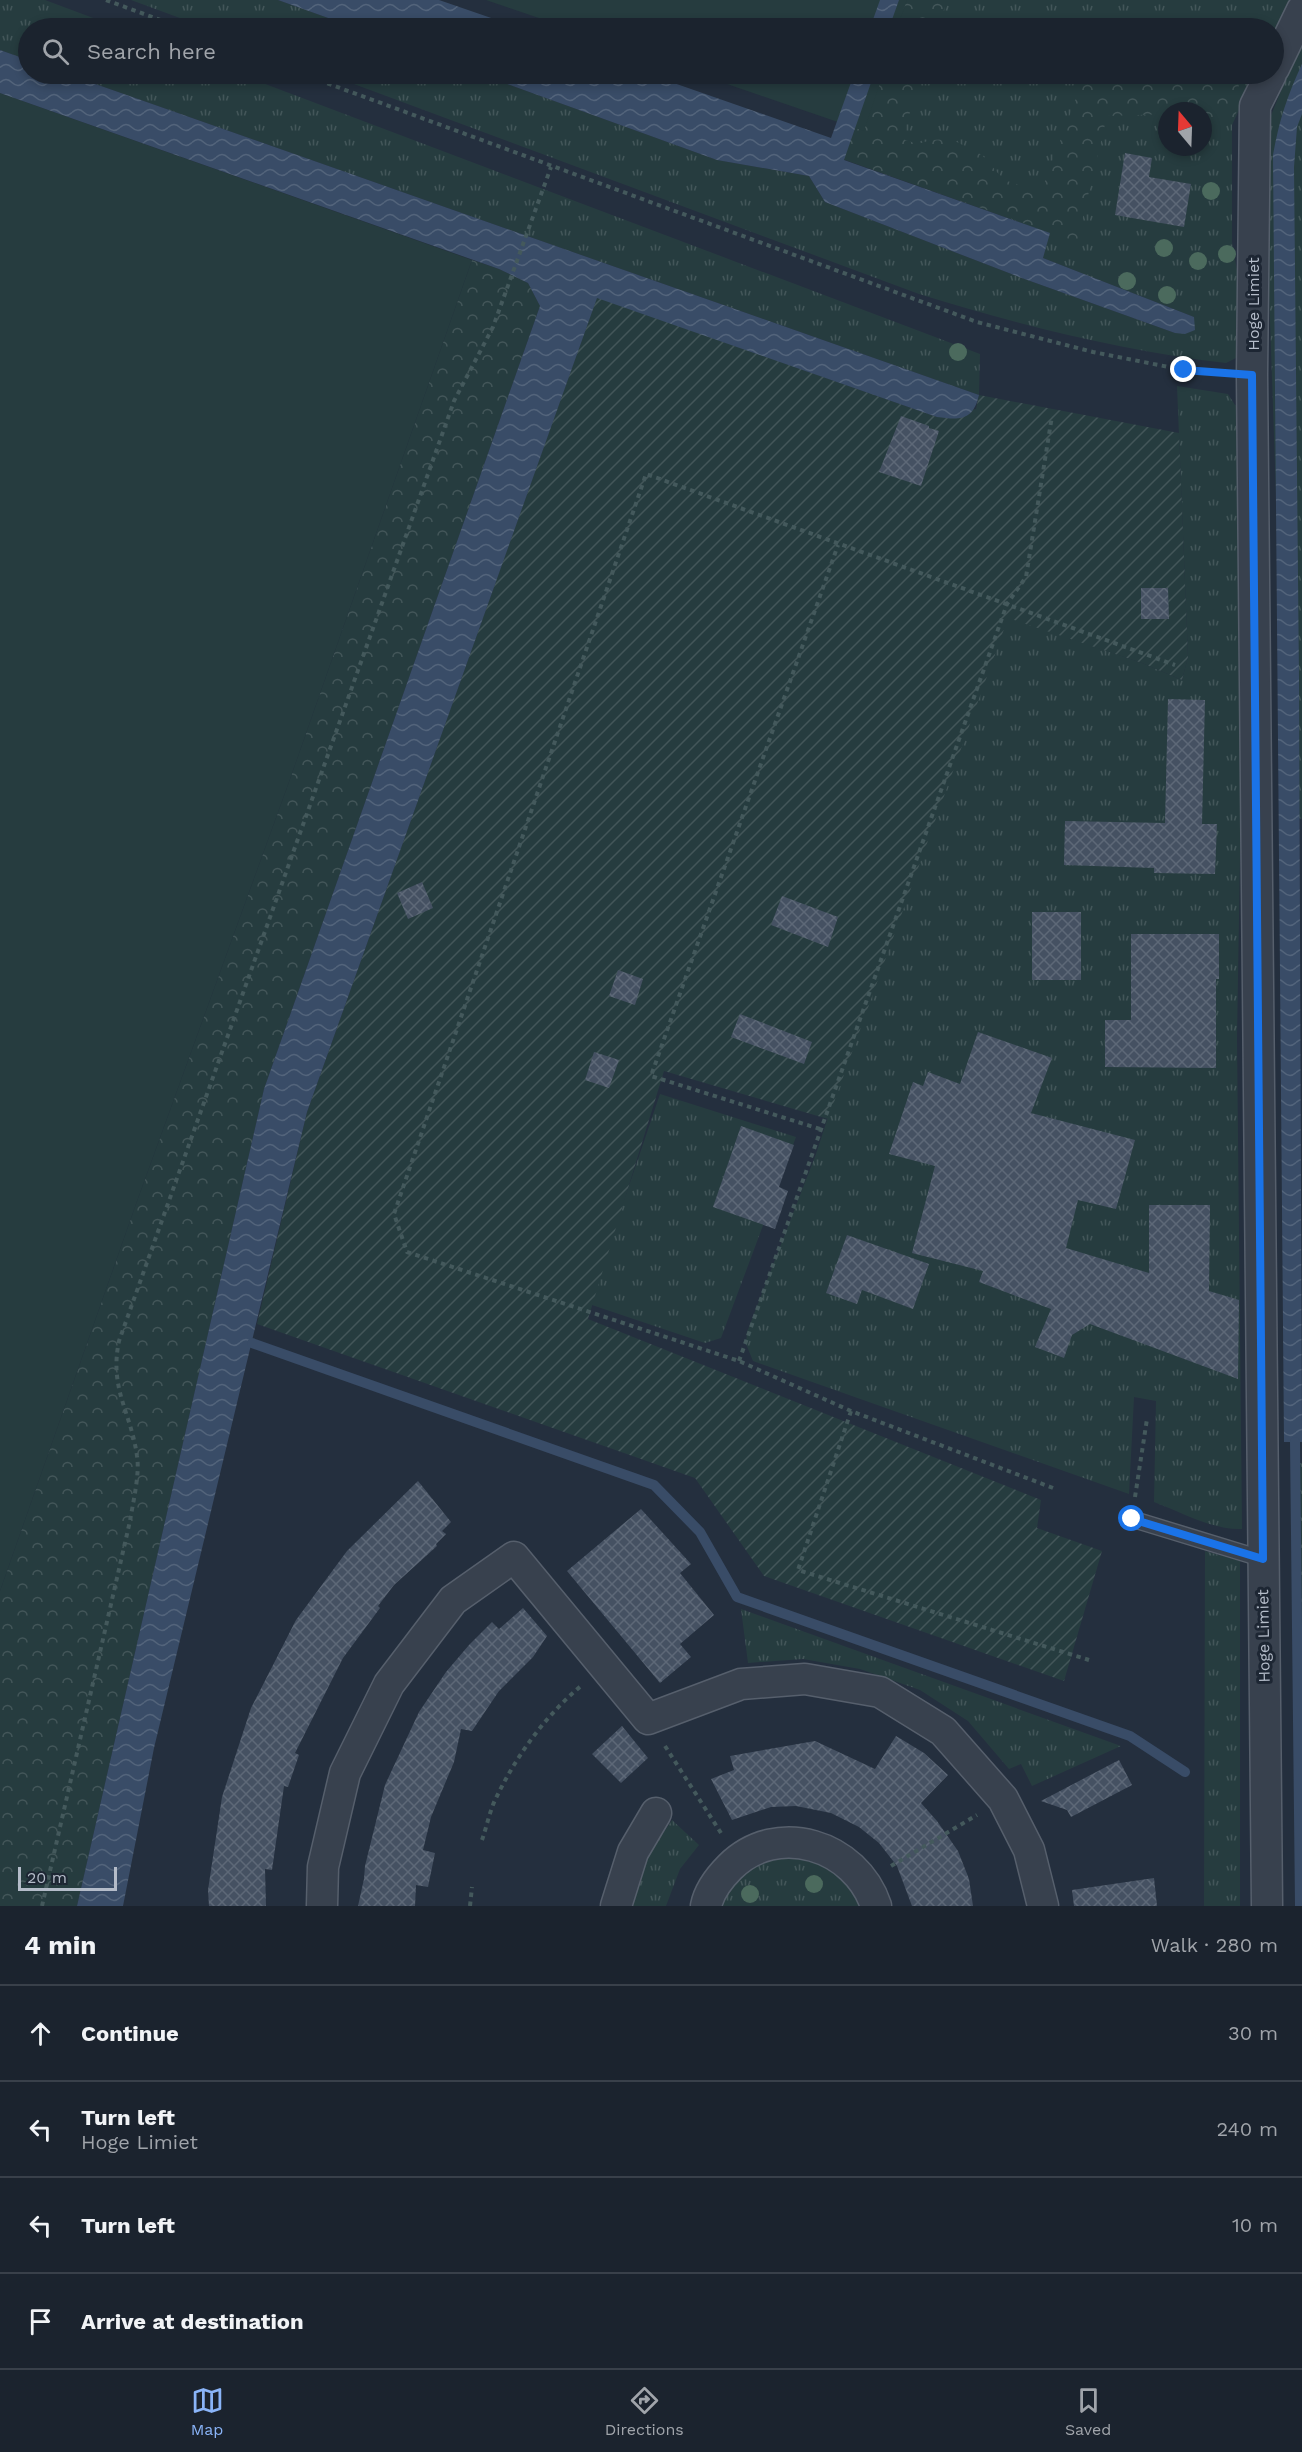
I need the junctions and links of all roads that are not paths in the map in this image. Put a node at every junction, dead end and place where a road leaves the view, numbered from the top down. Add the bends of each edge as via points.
1 (1302, 10) edge
2 (1284, 47) edge
3 (1266, 84) edge
4 (1132, 1519) road end
5 (1263, 1559) junction
6 (657, 1813) dead end
7 (871, 1894) edge
8 (322, 1906) edge
9 (616, 1906) edge
10 (706, 1906) edge
11 (1043, 1906) edge
12 (1267, 1906) edge

1 - 2 street
3 - 5 street, Hoge Limiet via 1255,106 1252,375
4 - 5 lane
5 - 12 street, Hoge Limiet
6 - 9 street via 633,1852
7 - 10 street via 846,1861 820,1847 792,1842 764,1846 738,1859 719,1877
8 - 11 street via 323,1867 345,1773 389,1684 453,1600 514,1557 648,1719 741,1684 805,1679 880,1692 943,1731 1003,1799 1029,1851

